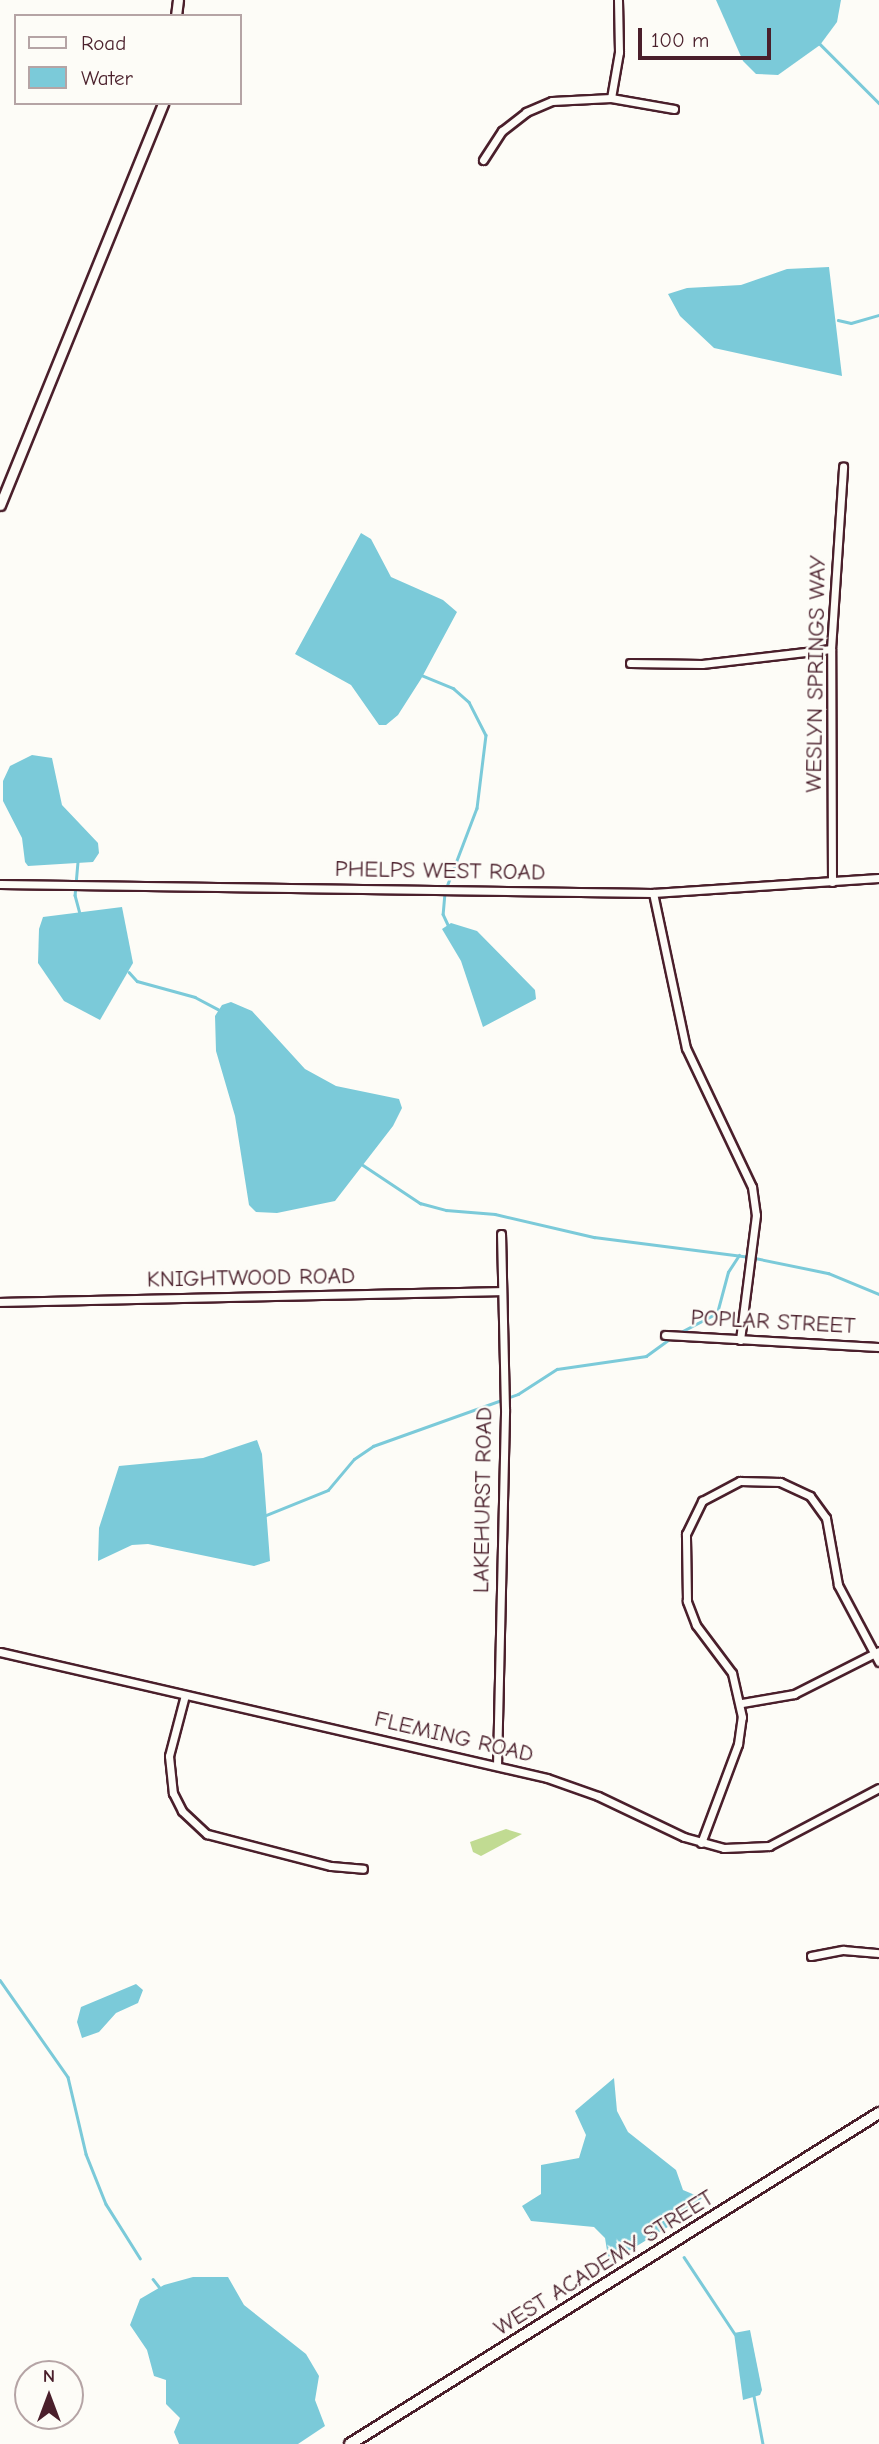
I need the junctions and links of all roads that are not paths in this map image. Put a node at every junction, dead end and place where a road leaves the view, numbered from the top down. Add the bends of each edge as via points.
1 (618, 0) edge
2 (611, 98) junction
3 (162, 105) edge
4 (674, 109) dead end
5 (483, 160) dead end
6 (843, 466) dead end
7 (0, 505) edge
8 (831, 649) junction
9 (630, 663) dead end
10 (879, 878) edge
11 (832, 882) junction
12 (0, 884) edge
13 (653, 893) junction
14 (501, 1234) dead end
15 (502, 1291) junction
16 (0, 1303) edge
17 (665, 1335) dead end
18 (740, 1340) junction
19 (879, 1347) edge
20 (0, 1652) edge
21 (877, 1652) edge
22 (879, 1662) edge
23 (185, 1695) junction
24 (742, 1703) junction
25 (497, 1766) junction
26 (879, 1788) edge
27 (701, 1843) junction
28 (363, 1869) dead end
29 (879, 1953) edge
30 (811, 1956) dead end
31 (879, 2113) edge
32 (350, 2444) edge

1 - 2 street via 619,52
2 - 4 street
2 - 5 street via 565,99 526,112 502,131
3 - 7 street
6 - 8 street, WESLYN SPRINGS WAY
8 - 9 street via 702,664
8 - 11 street, WESLYN SPRINGS WAY
10 - 11 street, PHELPS WEST ROAD
11 - 13 street, PHELPS WEST ROAD
12 - 13 street, PHELPS WEST ROAD
13 - 18 street via 686,1048 752,1188 756,1215
14 - 15 street, LAKEHURST ROAD
15 - 16 street, KNIGHTWOOD ROAD
15 - 25 street, LAKEHURST ROAD via 505,1409
17 - 18 street, POPLAR STREET
18 - 19 street, POPLAR STREET
20 - 23 street, FLEMING ROAD
21 - 22 street
21 - 24 street via 794,1694
21 - 24 street via 833,1573 828,1528 818,1504 800,1488 780,1482 727,1484 693,1512 686,1534 686,1587 691,1614 732,1673
23 - 25 street, FLEMING ROAD
23 - 28 street via 169,1756 173,1793 182,1811 207,1834 304,1860
24 - 27 street via 738,1744
25 - 27 street, FLEMING ROAD via 598,1796
26 - 27 street, FLEMING ROAD via 769,1846 741,1850
29 - 30 street via 843,1950
31 - 32 main road, WEST ACADEMY STREET

